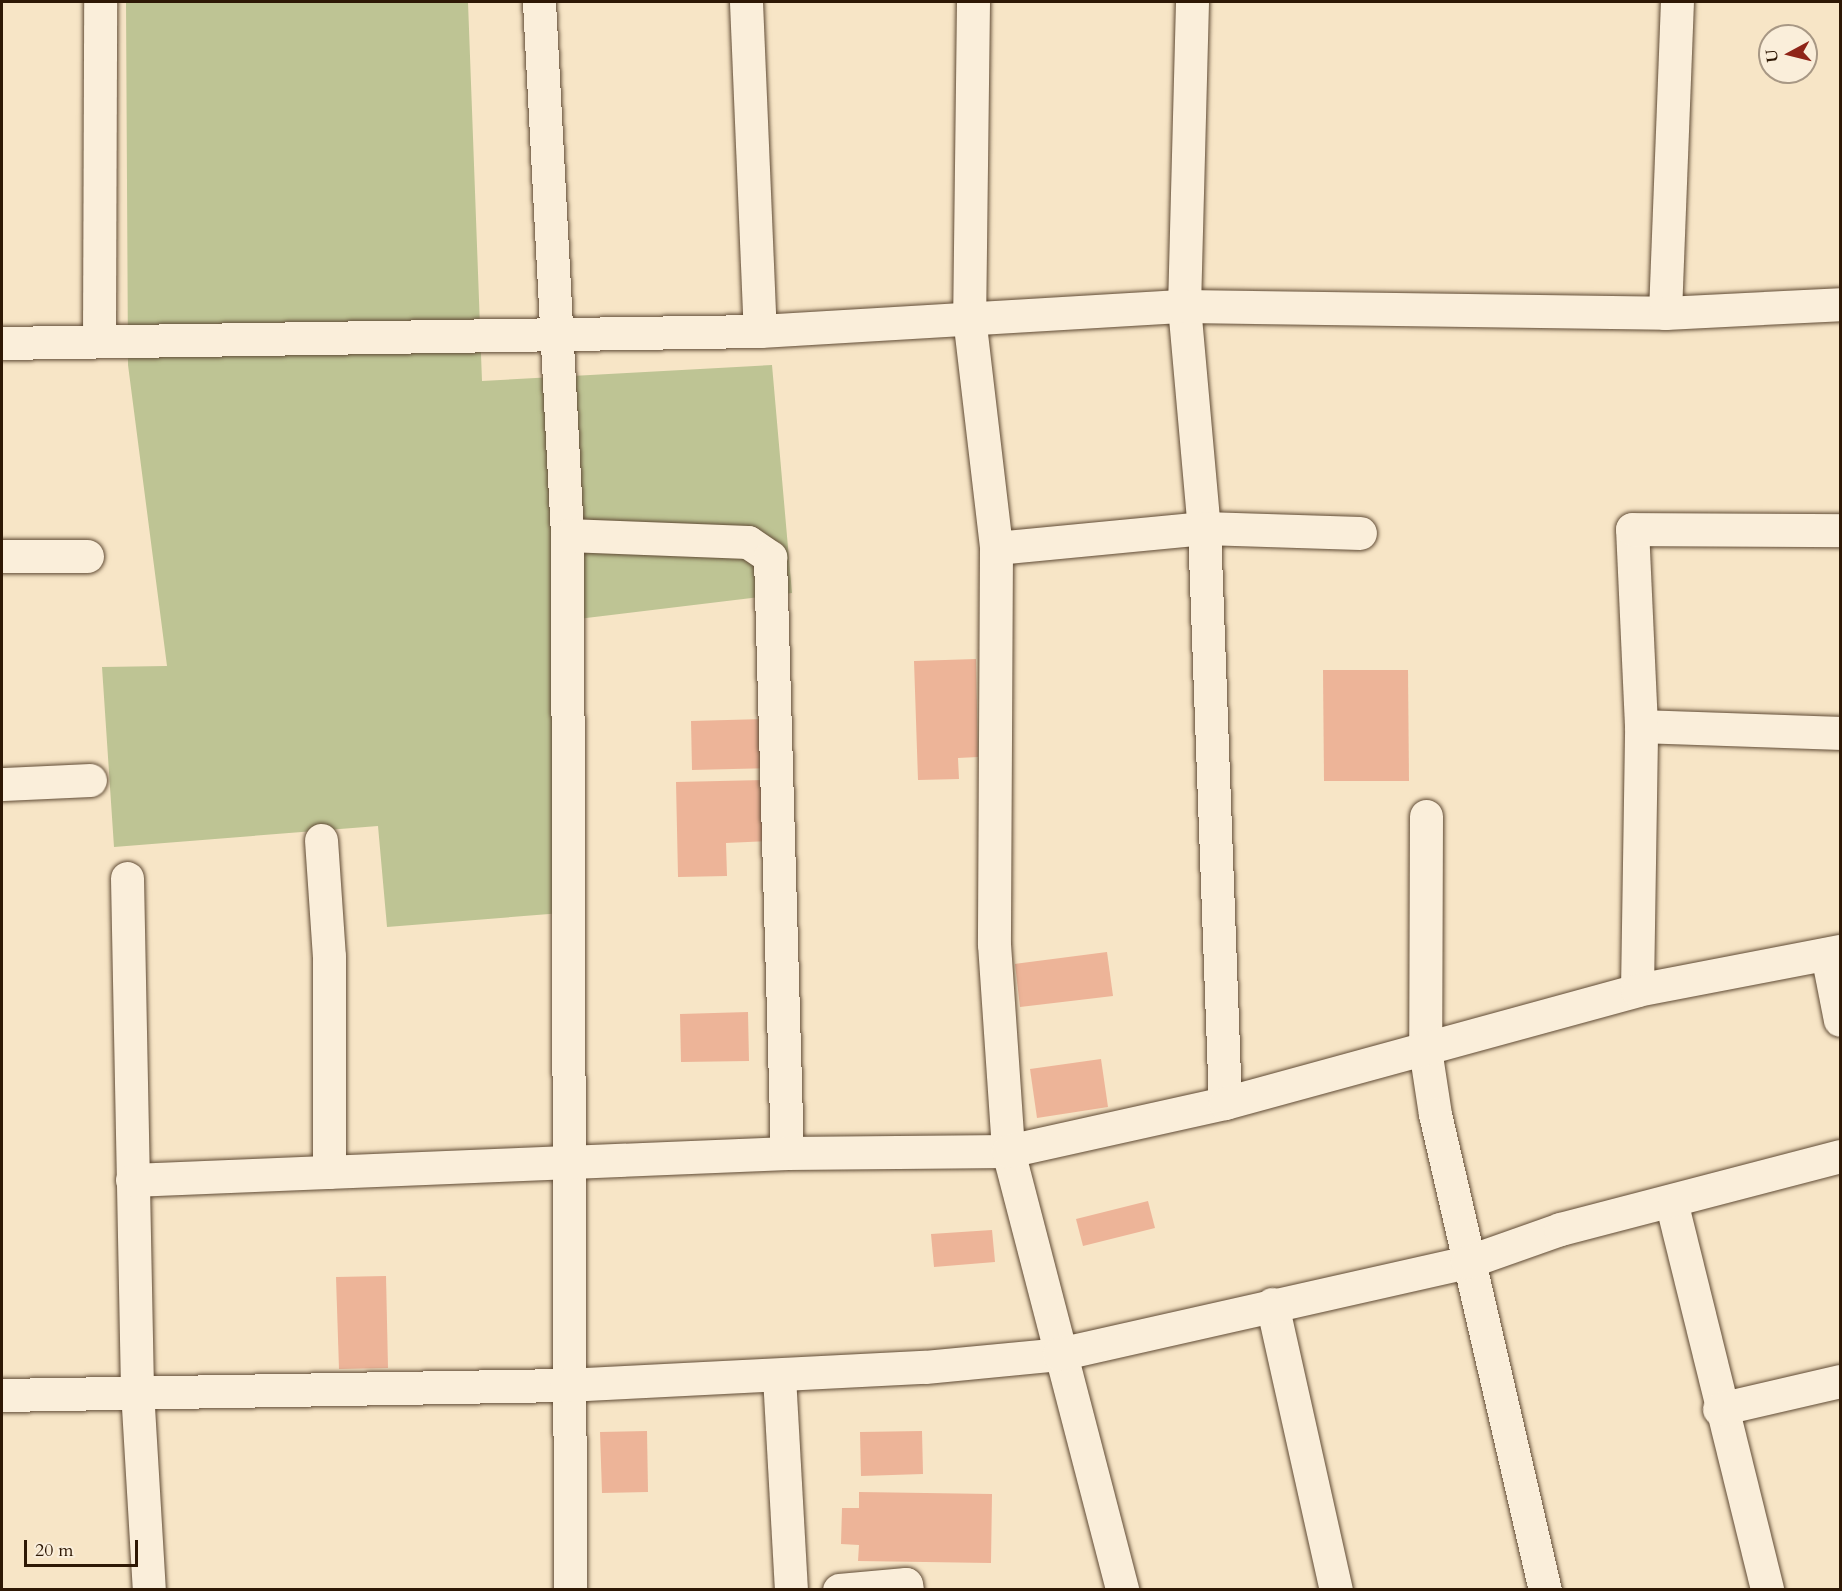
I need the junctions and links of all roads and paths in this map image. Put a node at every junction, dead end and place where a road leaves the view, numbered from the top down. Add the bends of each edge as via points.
1 (100, 2) edge
2 (538, 2) edge
3 (746, 2) edge
4 (973, 2) edge
5 (1192, 2) edge
6 (1677, 2) edge
7 (1840, 304) edge
8 (1184, 306) junction
9 (1665, 313) junction
10 (969, 317) junction
11 (760, 331) junction
12 (556, 332) junction
13 (99, 339) junction
14 (2, 343) edge
15 (1204, 528) junction
16 (1840, 530) edge
17 (1360, 533) dead end
18 (567, 535) junction
19 (996, 548) junction
20 (2, 555) edge
21 (87, 556) dead end
22 (1641, 726) junction
23 (1840, 733) edge
24 (90, 780) dead end
25 (2, 784) edge
26 (1426, 816) dead end
27 (321, 840) dead end
28 (127, 878) dead end
29 (1834, 953) edge
30 (1637, 990) junction
31 (1840, 1020) edge
32 (1425, 1049) junction
33 (1226, 1103) junction
34 (1008, 1151) junction
35 (786, 1153) junction
36 (1840, 1156) edge
37 (570, 1164) junction
38 (329, 1172) junction
39 (132, 1180) junction
40 (1671, 1201) junction
41 (1467, 1262) junction
42 (1272, 1304) junction
43 (1059, 1354) junction
44 (779, 1376) junction
45 (1840, 1381) edge
46 (566, 1385) junction
47 (137, 1389) junction
48 (2, 1395) edge
49 (1719, 1409) junction
50 (149, 1590) edge
51 (570, 1590) edge
52 (791, 1590) edge
53 (839, 1590) edge
54 (907, 1590) edge
55 (1122, 1590) edge
56 (1336, 1590) edge
57 (1545, 1590) edge
58 (1767, 1590) edge

1 - 13 street
2 - 12 street
3 - 11 street
4 - 10 street
5 - 8 street
6 - 9 street
7 - 9 street
8 - 9 street
8 - 10 street
8 - 15 street
10 - 11 street
10 - 19 street
11 - 12 street
12 - 13 street
12 - 18 street
13 - 14 street
15 - 17 street
15 - 19 street
15 - 33 street
16 - 22 street via 1632,529
18 - 35 street via 748,542 770,557
18 - 37 street
19 - 34 street via 994,944
20 - 21 street
22 - 23 street
22 - 30 street
24 - 25 street
26 - 32 street
27 - 38 street via 330,980
28 - 39 street
29 - 30 street
29 - 31 street
30 - 32 street
32 - 33 street
32 - 41 street
33 - 34 street
34 - 35 street
34 - 43 street
35 - 37 street
36 - 40 street
37 - 38 street
37 - 46 street
38 - 39 street
39 - 47 street
40 - 41 street via 1560,1229
40 - 49 street
41 - 42 street
41 - 57 street
42 - 43 street
42 - 56 street
43 - 44 street
43 - 55 street
44 - 46 street
44 - 52 street
45 - 49 street
46 - 47 street
46 - 51 street
47 - 48 street
47 - 50 street
49 - 58 street
53 - 54 street via 906,1584

